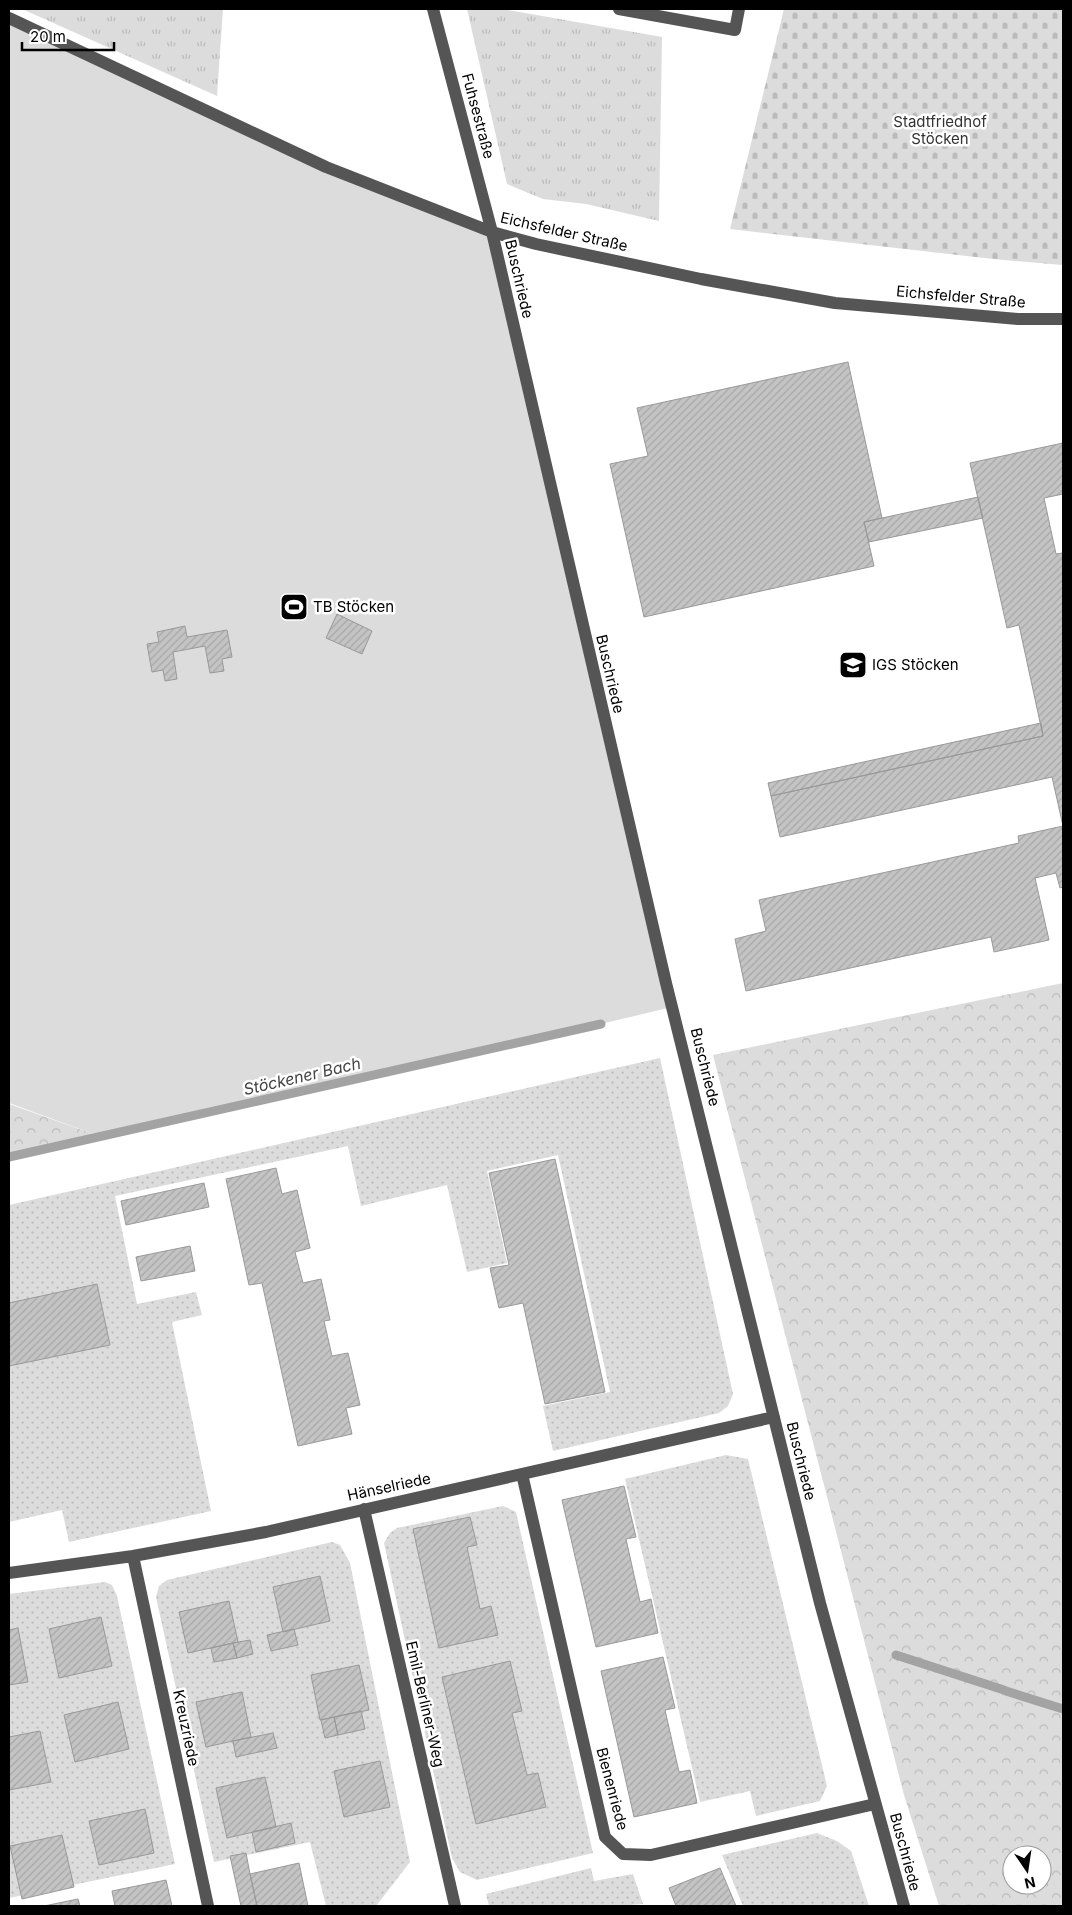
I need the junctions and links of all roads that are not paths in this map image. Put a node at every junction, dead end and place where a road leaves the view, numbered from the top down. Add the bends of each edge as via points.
1 (433, 9) edge
2 (619, 9) edge
3 (739, 9) edge
4 (9, 20) edge
5 (492, 232) junction
6 (1063, 319) edge
7 (774, 1417) junction
8 (522, 1474) junction
9 (364, 1509) junction
10 (133, 1556) junction
11 (9, 1574) edge
12 (875, 1804) junction
13 (208, 1906) edge
14 (454, 1906) edge
15 (904, 1906) edge

1 - 5 street, Fuhsestraße
2 - 3 street via 735,30
4 - 5 street, Eichsfelder Straße via 326,167
5 - 6 street, Eichsfelder Straße via 700,279 835,303
5 - 7 street, Buschriede via 666,983
7 - 8 street, Hänselriede
7 - 12 street, Buschriede
8 - 9 street, Hänselriede
8 - 12 street, Bienenriede via 605,1837 623,1854 651,1855
9 - 10 street, Hänselriede via 266,1532
9 - 14 street, Emil-Berliner-Weg
10 - 11 street, Hänselriede
10 - 13 street, Kreuzriede
12 - 15 street, Buschriede

